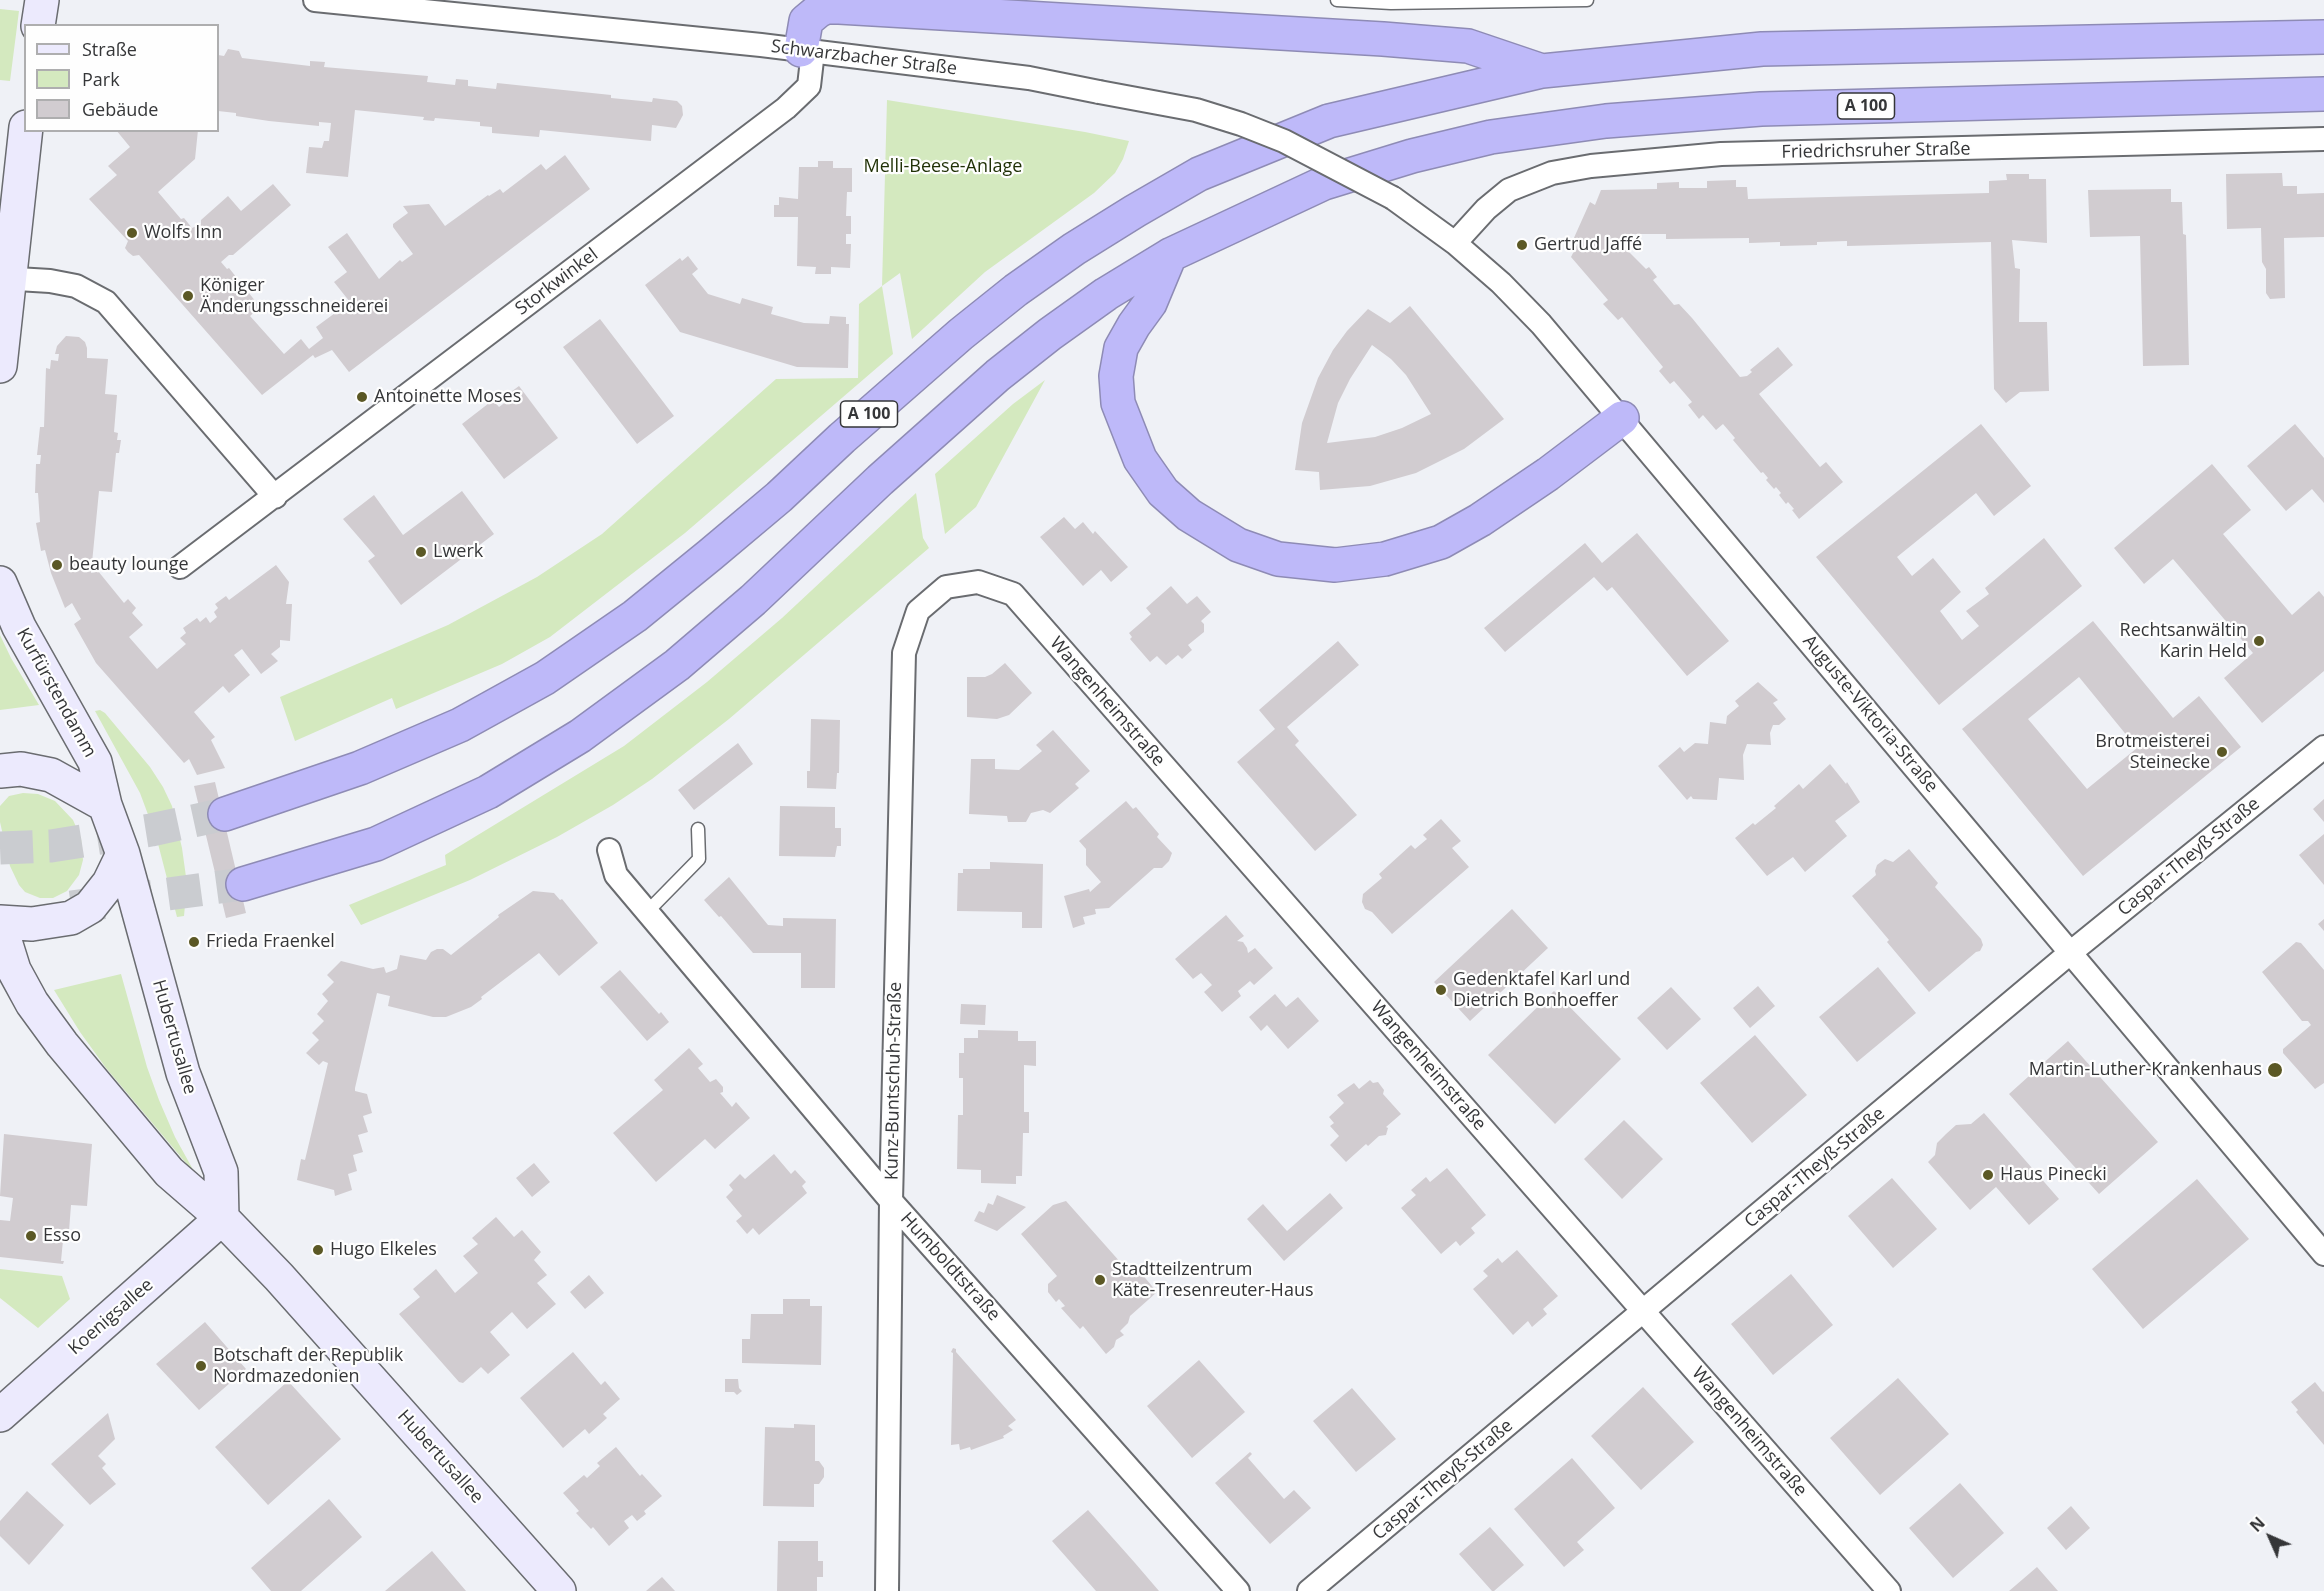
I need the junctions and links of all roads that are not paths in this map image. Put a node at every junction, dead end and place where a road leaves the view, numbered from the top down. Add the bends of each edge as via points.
1 (42, 0) edge
2 (315, 0) edge
3 (1337, 0) edge
4 (1587, 0) edge
5 (1391, 2) edge
6 (379, 3) edge
7 (423, 5) edge
8 (38, 24) edge
9 (2324, 37) edge
10 (807, 51) junction
11 (1542, 71) junction
12 (2324, 94) edge
13 (25, 132) edge
14 (2324, 140) edge
15 (1393, 198) joint
16 (1455, 243) junction
17 (1170, 255) junction
18 (4, 278) edge
19 (0, 366) edge
20 (1622, 418) junction
21 (275, 496) junction
22 (180, 567) dead end
23 (0, 583) edge
24 (946, 586) joint
25 (2324, 747) edge
26 (0, 771) edge
27 (105, 805) junction
28 (225, 814) tunnel mouth
29 (698, 829) dead end
30 (609, 850) dead end
31 (123, 854) junction
32 (243, 884) tunnel mouth
33 (647, 912) junction
34 (0, 924) edge
35 (2070, 953) junction
36 (891, 1201) junction
37 (222, 1218) junction
38 (2324, 1254) edge
39 (1644, 1312) junction
40 (0, 1415) edge
41 (559, 1591) edge
42 (887, 1591) edge
43 (1238, 1591) edge
44 (1309, 1591) edge
45 (1889, 1591) edge

1 - 8 main road
2 - 6 street, Schwarzbacher Straße
3 - 5 lane
4 - 5 lane
6 - 7 street, Schwarzbacher Straße
7 - 10 street, Schwarzbacher Straße
9 - 11 highway, A 100 via 1762,49
10 - 11 highway via 806,21 818,11 839,8 1468,46
10 - 15 street, Schwarzbacher Straße, bridge via 1029,78 1196,110 1284,141
10 - 21 street, Storkwinkel via 809,86 786,108
11 - 28 highway, A 100 via 1329,121 1199,174 1074,249 1007,297 710,555 635,616 544,678 460,725 370,764
12 - 17 highway, A 100 via 1761,109 1606,121 1503,135 1412,156 1324,183
13 - 18 main road
14 - 16 street, Friedrichsruher Straße via 1721,154 1591,166 1552,173 1509,190
15 - 16 street, Auguste-Viktoria-Straße
16 - 20 street, Auguste-Viktoria-Straße via 1541,324
17 - 20 highway via 1150,303 1121,348 1116,376 1118,403 1140,459 1163,492 1188,514 1238,545 1278,559 1335,565 1385,559 1441,542 1548,474
17 - 32 highway, A 100 via 1106,294 998,375 753,600 580,736 488,792 376,844
18 - 19 main road
18 - 21 street via 76,286 106,302
20 - 35 street, Auguste-Viktoria-Straße
21 - 22 street, Storkwinkel
23 - 27 main road, Kurfürstendamm via 19,627 95,762
24 - 36 street, Kunz-Buntschuh-Straße via 918,611 904,653
24 - 39 street, Wangenheimstraße via 978,582 1013,594
25 - 35 street, Caspar-Theyß-Straße
26 - 27 main road via 21,769 51,776
27 - 31 main road, Kurfürstendamm
29 - 33 lane via 699,859
30 - 33 street, Humboldtstraße via 616,875
31 - 34 main road via 109,883 90,908 71,918
31 - 37 main road, Hubertusallee via 183,1073 220,1172
33 - 36 street, Humboldtstraße
34 - 37 main road, Hubertusallee via 18,979 62,1044 169,1172
35 - 38 street, Auguste-Viktoria-Straße
35 - 39 street, Caspar-Theyß-Straße
36 - 42 street, Kunz-Buntschuh-Straße
36 - 43 street, Humboldtstraße
37 - 40 main road, Koenigsallee
37 - 41 main road, Hubertusallee
39 - 44 street, Caspar-Theyß-Straße
39 - 45 street, Wangenheimstraße

